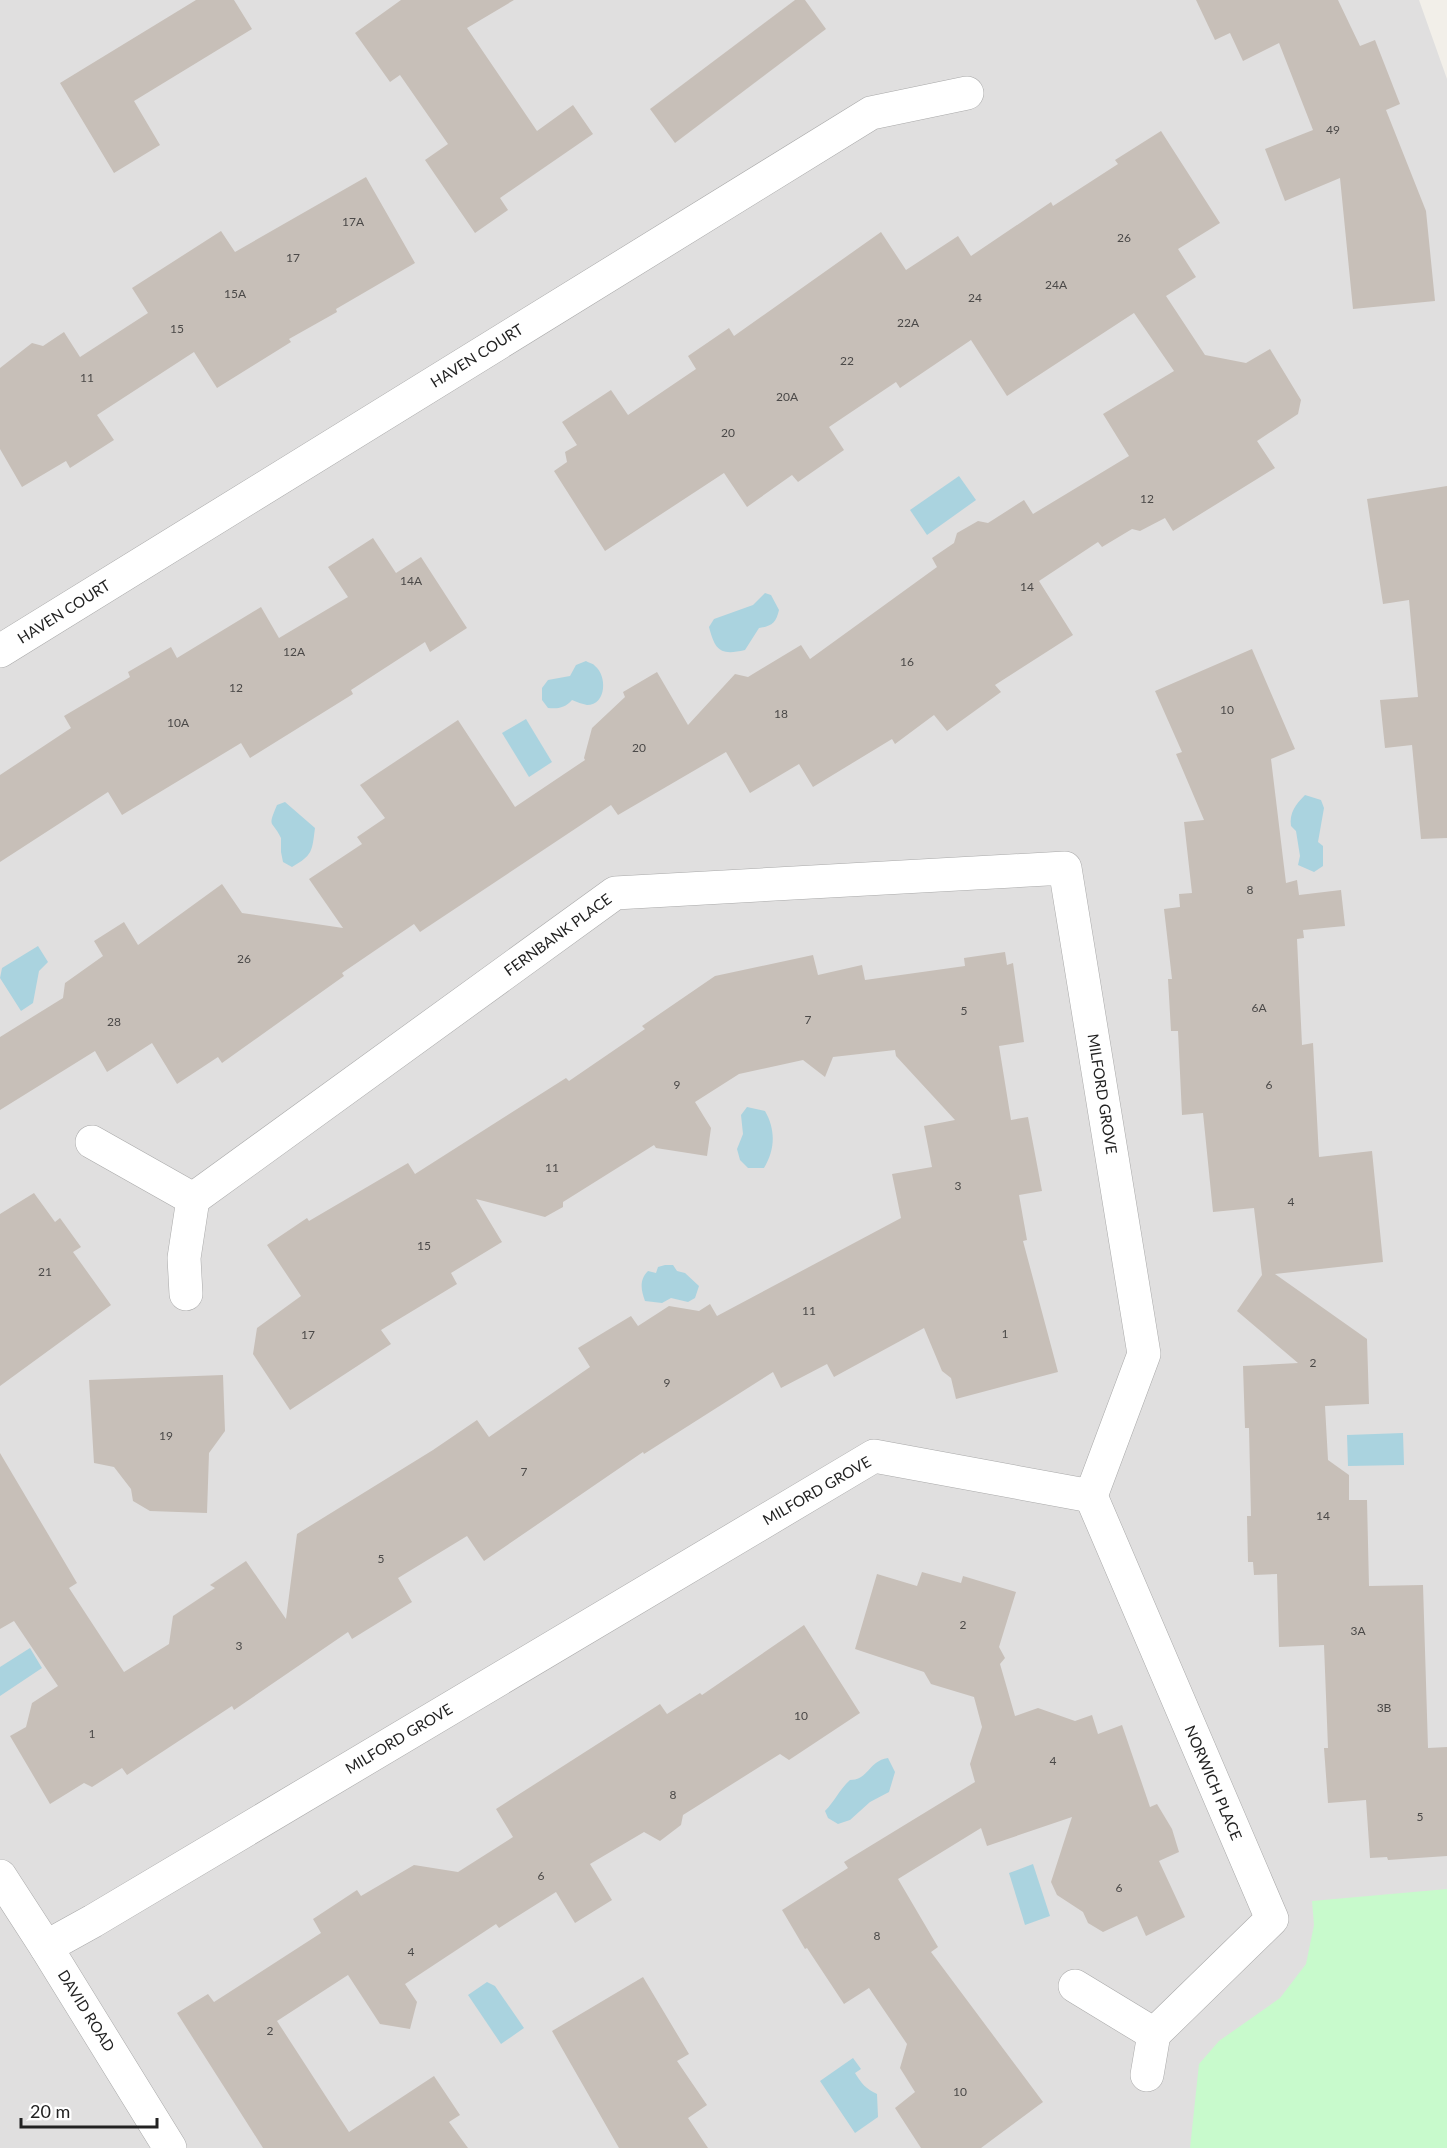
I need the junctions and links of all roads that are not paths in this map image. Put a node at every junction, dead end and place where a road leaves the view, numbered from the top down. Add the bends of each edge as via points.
1 (968, 93) dead end
2 (0, 651) edge
3 (1065, 868) joint
4 (92, 1142) dead end
5 (194, 1198) junction
6 (186, 1293) dead end
7 (1091, 1496) junction
8 (0, 1876) edge
9 (46, 1947) junction
10 (1075, 1986) dead end
11 (1154, 2034) junction
12 (1147, 2074) dead end
13 (170, 2148) edge

1 - 2 street, HAVEN COURT via 871,113
3 - 5 street, FERNBANK PLACE via 615,893
3 - 7 street, MILFORD GROVE via 1144,1354
4 - 5 street
5 - 6 street via 184,1258
7 - 9 street, MILFORD GROVE via 874,1456
7 - 11 street, NORWICH PLACE via 1272,1919
8 - 9 street, DAVID ROAD
9 - 13 street, DAVID ROAD
10 - 11 street
11 - 12 street

